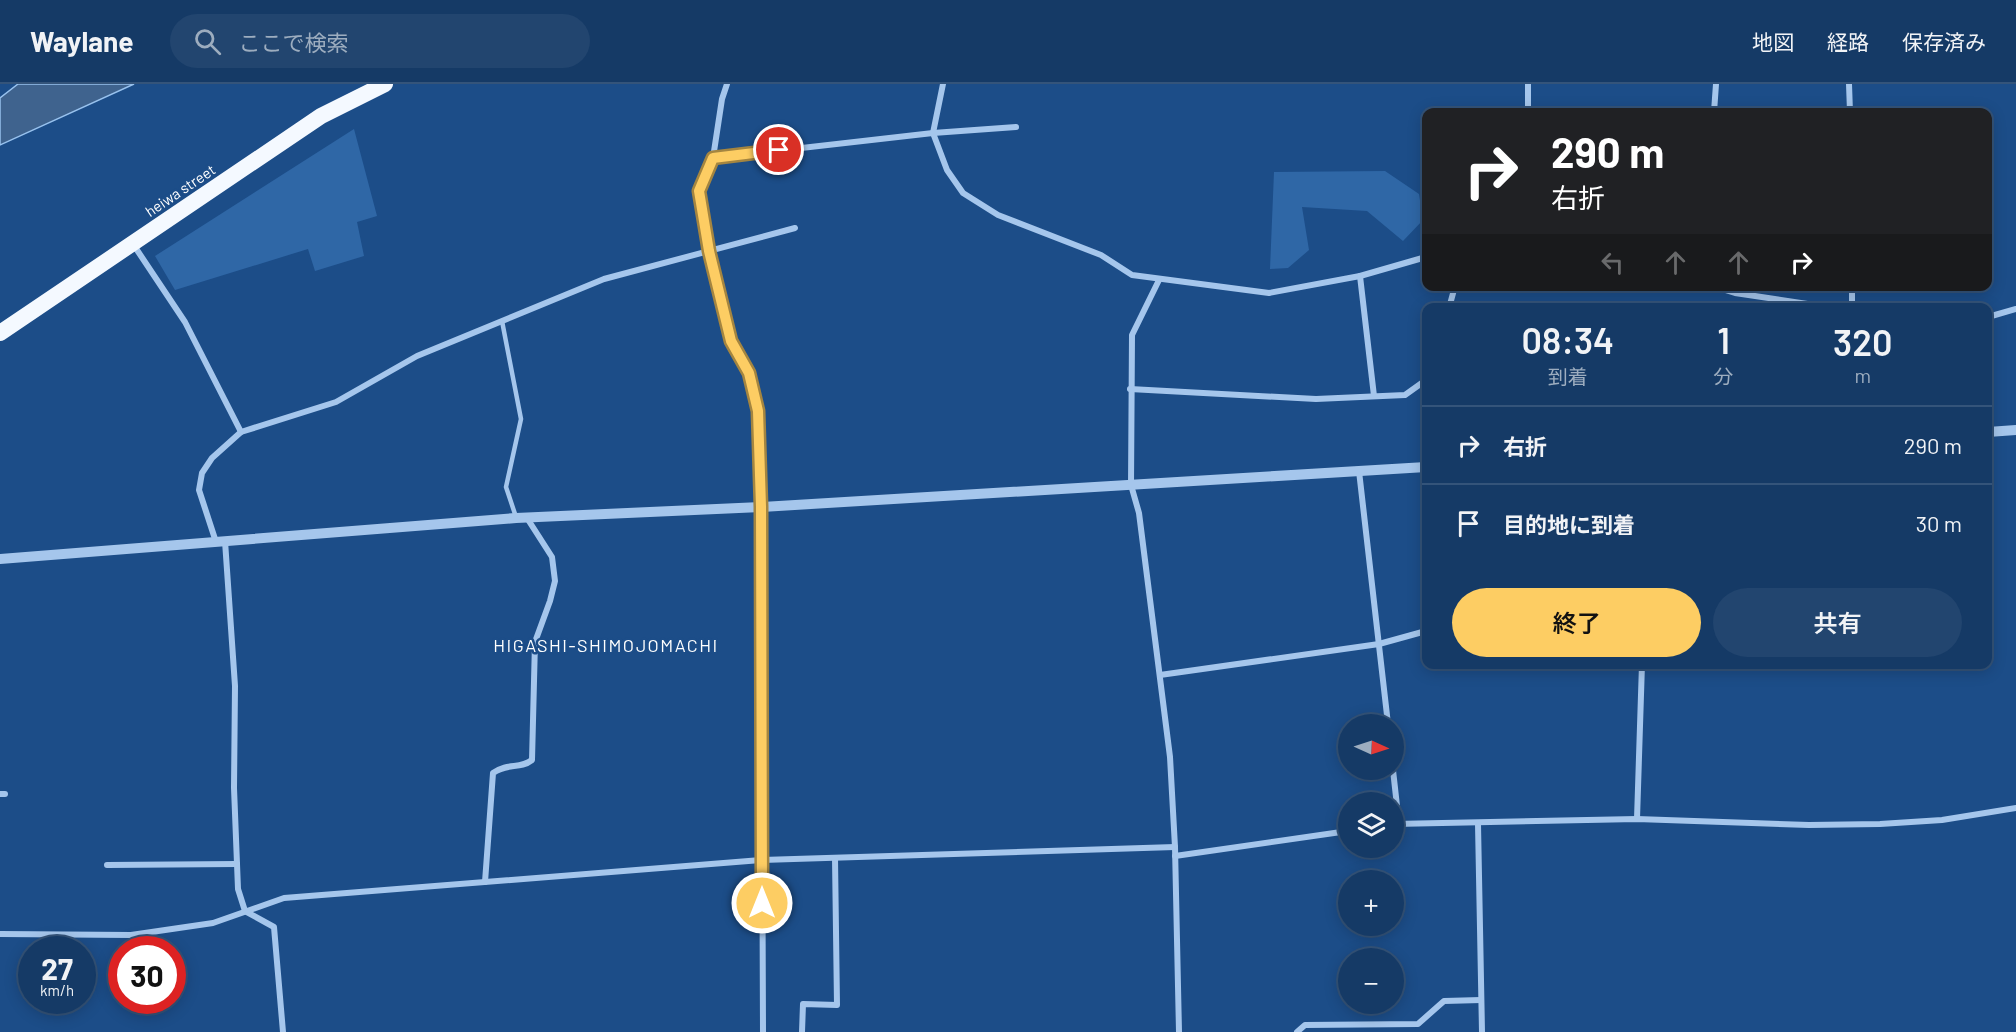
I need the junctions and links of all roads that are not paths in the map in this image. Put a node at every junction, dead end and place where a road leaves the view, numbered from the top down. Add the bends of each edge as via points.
1 (385, 84) edge
2 (727, 84) edge
3 (942, 84) edge
4 (1528, 84) edge
5 (1716, 84) edge
6 (1849, 84) edge
7 (1528, 108) edge
8 (1714, 108) edge
9 (1850, 108) edge
10 (1016, 127) dead end
11 (933, 133) junction
12 (713, 158) junction
13 (795, 228) dead end
14 (133, 243) junction
15 (709, 251) junction
16 (1422, 258) edge
17 (1360, 276) junction
18 (1159, 280) junction
19 (1728, 291) edge
20 (1801, 303) edge
21 (2016, 309) edge
22 (1992, 316) edge
23 (502, 321) junction
24 (0, 333) edge
25 (1422, 383) edge
26 (1130, 389) junction
27 (1374, 396) junction
28 (2016, 430) edge
29 (242, 432) junction
30 (1992, 432) edge
31 (1422, 467) edge
32 (1359, 471) junction
33 (1131, 485) junction
34 (761, 507) junction
35 (522, 518) junction
36 (220, 542) junction
37 (0, 559) edge
38 (1422, 632) edge
39 (1379, 644) junction
40 (1642, 669) edge
41 (1160, 675) junction
42 (1387, 714) edge
43 (2016, 808) edge
44 (1637, 819) junction
45 (1404, 824) edge
46 (1478, 824) junction
47 (1338, 832) edge
48 (1175, 847) junction
49 (1175, 856) junction
50 (835, 858) junction
51 (761, 860) junction
52 (237, 864) junction
53 (106, 865) dead end
54 (485, 882) junction
55 (245, 911) junction
56 (0, 934) edge
57 (1481, 1000) junction
58 (1340, 1028) edge
59 (283, 1032) edge
60 (763, 1032) edge
61 (802, 1032) edge
62 (1179, 1032) edge
63 (1297, 1032) edge
64 (1482, 1032) edge

1 - 14 highway, heiwa street via 321,116
2 - 12 street
3 - 11 street
4 - 7 street
5 - 8 street
6 - 9 street
10 - 11 street
11 - 12 street
11 - 18 street via 946,170 963,193 998,215 1101,255 1132,275
12 - 15 street via 699,191
13 - 15 street
14 - 24 highway, heiwa street
14 - 29 street via 185,322
15 - 23 street via 604,279
15 - 34 street via 731,341 749,373 758,411
16 - 17 street
17 - 18 street via 1269,293
17 - 27 street
18 - 26 street via 1132,335
19 - 20 street
21 - 22 street
23 - 29 street via 417,356 336,402
23 - 35 lane via 521,419 506,488
25 - 27 street via 1405,395
26 - 27 street via 1309,399
26 - 33 street
28 - 30 street
29 - 36 street via 212,458 202,474 200,490
31 - 32 street
32 - 33 street
32 - 39 street
33 - 34 street
33 - 41 street
34 - 35 street
34 - 51 street
35 - 36 street
35 - 54 street via 552,557 555,581 535,642 532,760 525,765 503,766 493,773
36 - 37 street
36 - 52 street via 235,686
38 - 39 street
39 - 41 street
39 - 42 street
40 - 44 street
41 - 48 street
43 - 44 street via 1942,820 1880,824
44 - 46 street
45 - 46 street
46 - 57 street
47 - 49 street
48 - 49 street
48 - 50 street
49 - 62 street
50 - 51 street
50 - 61 street via 837,1005 803,1004
51 - 54 street
51 - 60 street
52 - 53 street
52 - 55 street via 238,888
54 - 55 street via 284,898
55 - 56 street via 213,923 131,934
55 - 59 street via 274,927
57 - 58 street via 1444,1001 1418,1024
57 - 64 street
58 - 63 street via 1305,1025

